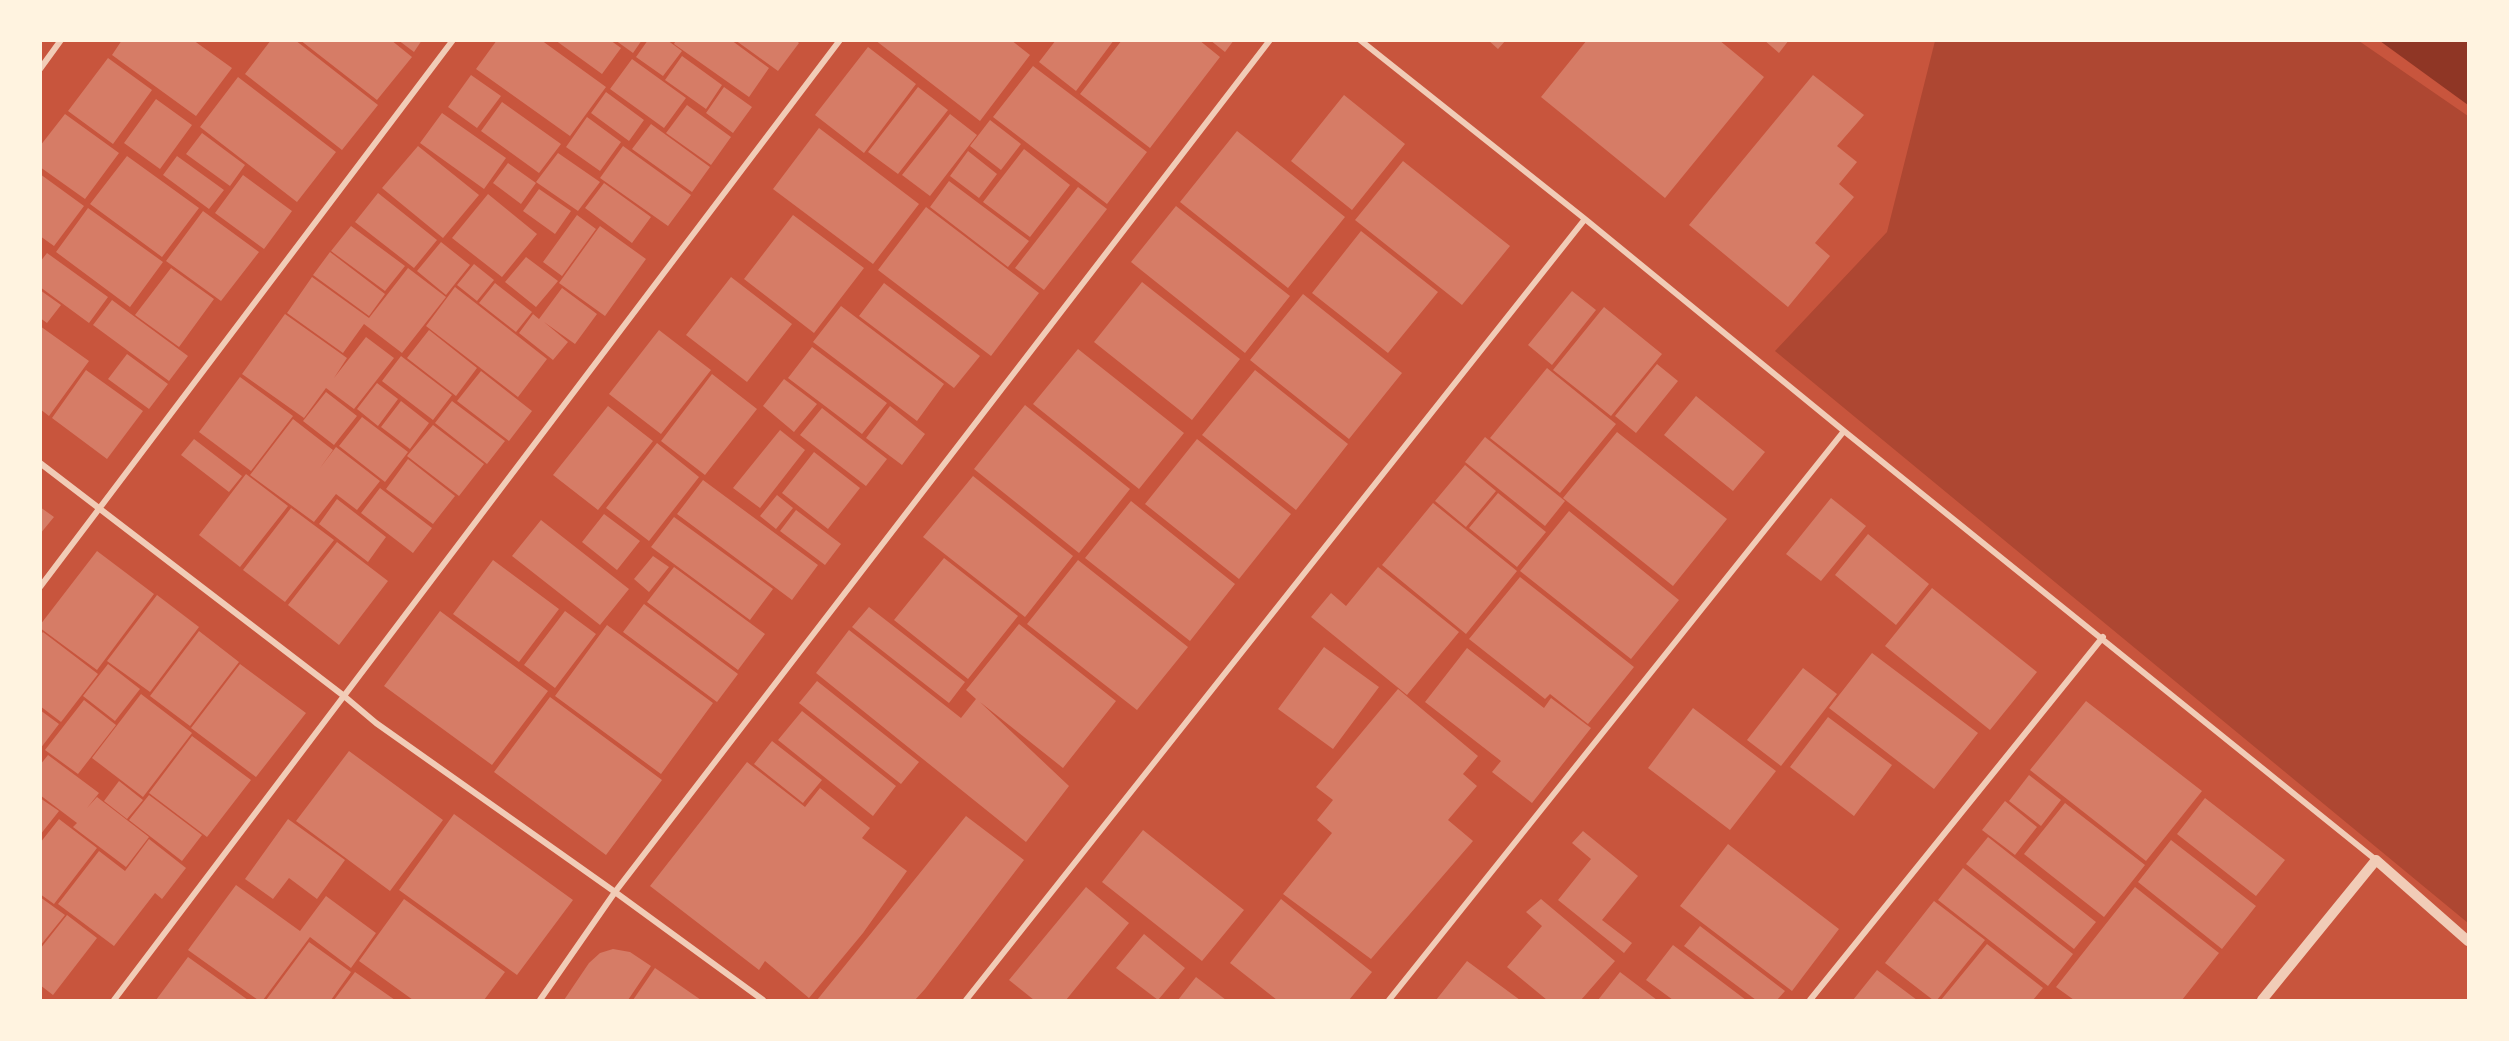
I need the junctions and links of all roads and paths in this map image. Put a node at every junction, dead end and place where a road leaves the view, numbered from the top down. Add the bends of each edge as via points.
1 (61, 40) edge
2 (453, 40) edge
3 (840, 40) edge
4 (1270, 40) edge
5 (1360, 40) edge
6 (40, 69) edge
7 (1585, 219) junction
8 (1844, 431) junction
9 (40, 463) edge
10 (99, 508) junction
11 (40, 587) edge
12 (2103, 637) junction
13 (344, 696) junction
14 (2376, 860) junction
15 (615, 892) junction
16 (2469, 941) edge
17 (114, 1000) edge
18 (540, 1000) edge
19 (763, 1000) edge
20 (966, 1000) edge
21 (1389, 1000) edge
22 (1810, 1000) edge
23 (2262, 1000) edge

1 - 6 street
2 - 10 street
3 - 13 street
4 - 15 street
5 - 7 street
7 - 8 street
7 - 20 street
8 - 12 street
8 - 21 street
9 - 10 street
10 - 11 street
10 - 13 street
12 - 14 street
12 - 22 street
13 - 15 street via 376,723
13 - 17 street
14 - 16 street
14 - 23 street
15 - 18 street
15 - 19 street

